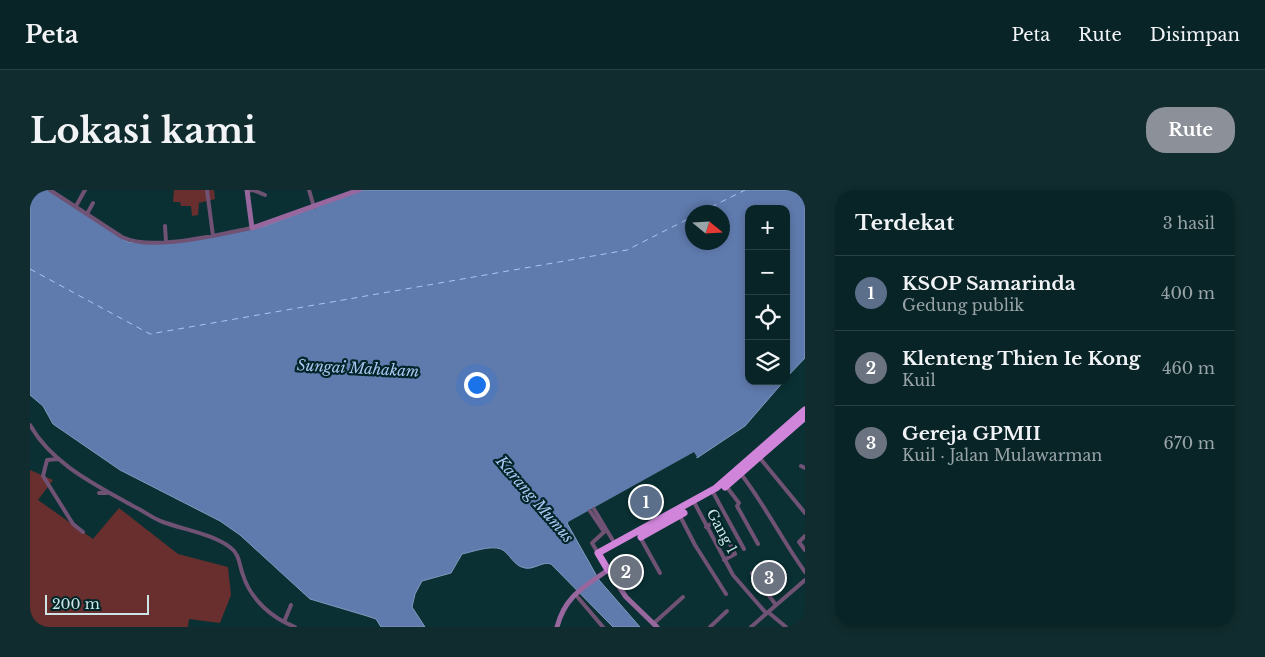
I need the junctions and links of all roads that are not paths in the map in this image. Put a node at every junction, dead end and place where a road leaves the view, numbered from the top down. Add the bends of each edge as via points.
1 (50, 190) edge
2 (59, 190) edge
3 (85, 190) edge
4 (207, 190) edge
5 (310, 190) edge
6 (359, 190) edge
7 (248, 191) edge
8 (348, 192) edge
9 (265, 194) dead end
10 (61, 197) junction
11 (93, 203) dead end
12 (76, 206) junction
13 (314, 207) junction
14 (87, 214) junction
15 (166, 226) dead end
16 (252, 228) junction
17 (213, 236) junction
18 (166, 242) junction
19 (805, 410) edge
20 (805, 417) edge
21 (30, 425) edge
22 (758, 456) junction
23 (58, 459) junction
24 (741, 474) junction
25 (726, 486) junction
26 (99, 493) dead end
27 (106, 493) junction
28 (714, 494) junction
29 (695, 504) junction
30 (679, 513) junction
31 (805, 514) edge
32 (706, 527) junction
33 (83, 532) dead end
34 (805, 536) edge
35 (640, 538) junction
36 (615, 544) junction
37 (758, 544) dead end
38 (744, 549) dead end
39 (805, 550) edge
40 (599, 555) junction
41 (724, 560) junction
42 (608, 570) junction
43 (805, 572) edge
44 (660, 573) dead end
45 (752, 573) dead end
46 (805, 580) edge
47 (576, 593) junction
48 (726, 594) dead end
49 (683, 597) dead end
50 (291, 605) dead end
51 (776, 605) junction
52 (727, 611) dead end
53 (767, 613) junction
54 (284, 622) junction
55 (655, 625) edge
56 (295, 627) edge
57 (557, 627) edge
58 (603, 627) edge
59 (710, 627) edge
60 (750, 627) edge
61 (786, 627) edge

1 - 10 street
2 - 10 street
3 - 12 street
4 - 17 street
5 - 13 street
6 - 8 street
7 - 9 street
7 - 16 street
8 - 13 street
10 - 12 street
11 - 14 street
12 - 14 street
13 - 16 street
14 - 18 street via 126,239
15 - 18 street
16 - 17 street
17 - 18 street
19 - 22 highway
20 - 22 highway
21 - 23 street
22 - 24 highway
22 - 29 highway
22 - 31 street
23 - 27 street
23 - 33 street via 47,460 43,476 73,524
24 - 25 highway
24 - 43 street
25 - 28 highway
25 - 37 street via 739,503 737,506
26 - 27 street
27 - 54 street via 155,519 232,549 238,556 251,590 266,610
28 - 29 highway
28 - 38 street
29 - 30 highway
29 - 32 street, Gang 1
30 - 35 highway
30 - 36 highway
30 - 48 street
32 - 41 street, Gang 1
32 - 41 street via 718,520 735,554
34 - 39 street via 799,543
35 - 40 highway
35 - 44 street
36 - 40 highway
36 - 40 street via 592,510 604,532 592,542
40 - 42 highway
41 - 53 street, Gang 1 via 747,593
42 - 47 street
42 - 55 street via 626,597
45 - 51 street
46 - 51 street
47 - 57 street via 563,608
47 - 58 street
49 - 55 street
50 - 54 street
51 - 53 street
52 - 59 street
53 - 60 street
53 - 61 street, Gang 1
54 - 56 street

